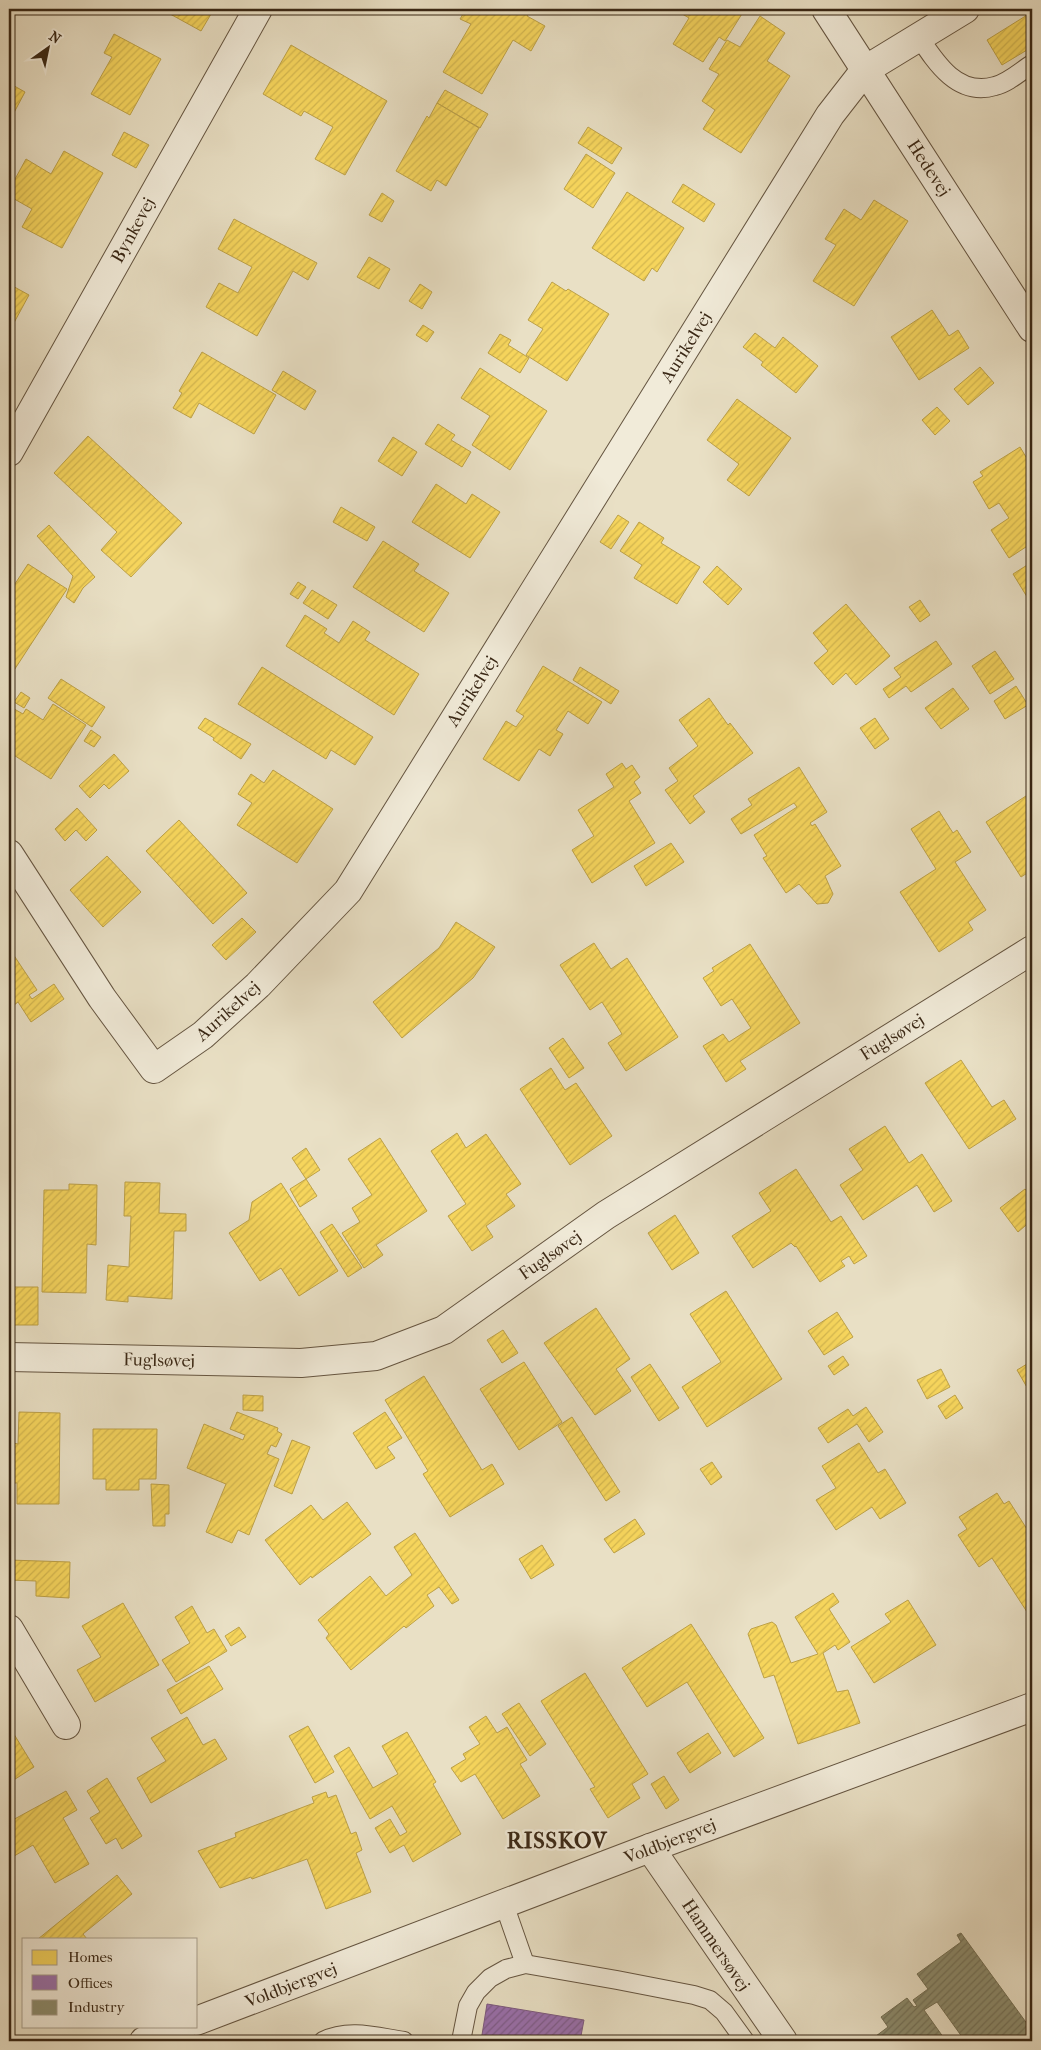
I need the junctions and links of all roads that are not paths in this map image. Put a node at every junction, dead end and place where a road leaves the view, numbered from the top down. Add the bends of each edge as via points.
1 (258, 9) edge
2 (826, 9) edge
3 (965, 9) edge
4 (919, 37) junction
5 (1032, 64) edge
6 (865, 70) junction
7 (1032, 328) edge
8 (9, 452) edge
9 (13, 868) edge
10 (1032, 950) edge
11 (9, 1357) edge
12 (9, 1629) edge
13 (1032, 1707) edge
14 (66, 1725) dead end
15 (650, 1848) junction
16 (504, 1904) junction
17 (526, 1964) junction
18 (198, 2020) edge
19 (178, 2028) edge
20 (146, 2041) edge
21 (323, 2041) edge
22 (404, 2041) edge
23 (461, 2041) edge
24 (746, 2041) edge
25 (783, 2041) edge

1 - 8 street, Bynkevej
2 - 6 street, Hedevej
3 - 4 street
4 - 5 lane via 938,66 953,79 975,88 996,86
4 - 6 street
6 - 7 street, Hedevej
6 - 9 street, Aurikelvej via 830,115 348,892 258,985 203,1035 154,1069
10 - 11 street, Fuglsøvej via 606,1215 444,1330 376,1356 301,1362
12 - 14 street
13 - 15 street, Voldbjergvej
15 - 16 street, Voldbjergvej
15 - 25 street, Hammersøvej
16 - 17 lane
16 - 18 street, Voldbjergvej
17 - 23 lane via 506,1969 490,1978 476,1992 468,2006
17 - 24 lane via 710,2000 724,2012
19 - 20 street
21 - 22 lane via 352,2033

